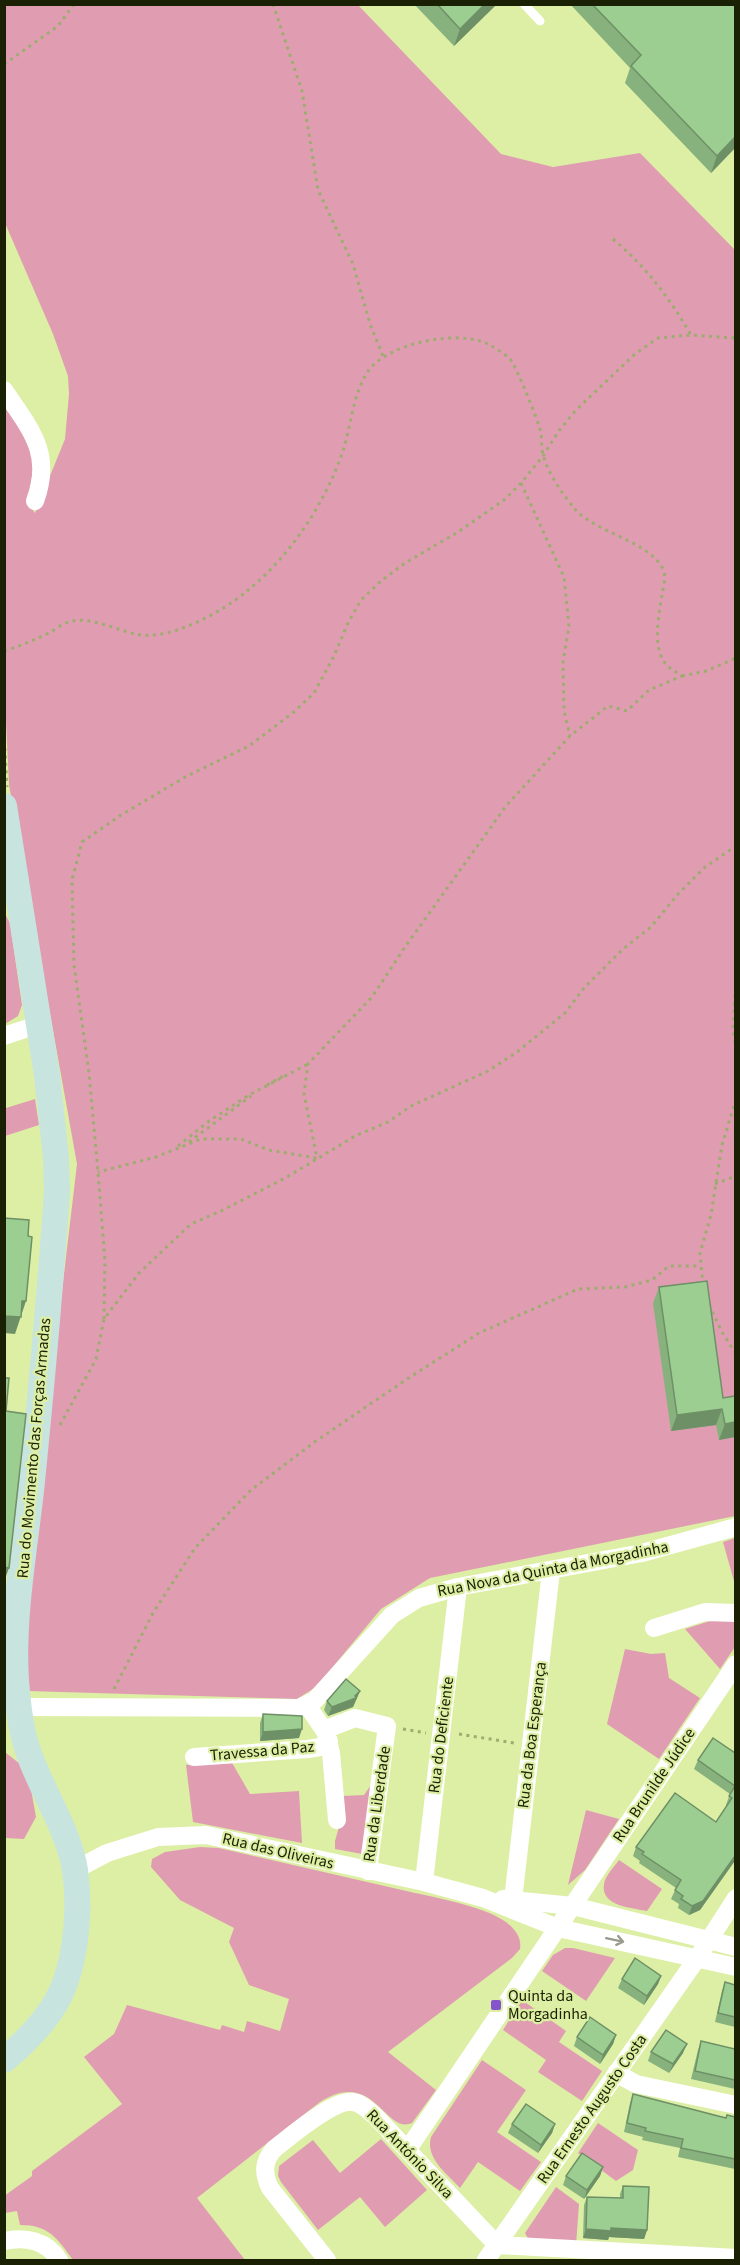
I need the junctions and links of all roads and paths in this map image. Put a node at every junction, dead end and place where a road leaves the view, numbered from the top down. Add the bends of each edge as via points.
1 (74, 4) edge
2 (273, 4) edge
3 (524, 4) edge
4 (540, 21) dead end
5 (4, 62) edge
6 (613, 239) dead end
7 (691, 335) junction
8 (735, 338) edge
9 (383, 356) junction
10 (4, 390) edge
11 (543, 456) junction
12 (522, 483) junction
13 (35, 501) dead end
14 (4, 651) edge
15 (735, 658) edge
16 (682, 676) junction
17 (570, 736) junction
18 (4, 806) edge
19 (735, 846) edge
20 (11, 888) edge
21 (735, 980) edge
22 (40, 1024) junction
23 (4, 1036) edge
24 (735, 1047) edge
25 (308, 1064) junction
26 (735, 1100) edge
27 (187, 1144) junction
28 (177, 1147) junction
29 (317, 1158) junction
30 (98, 1172) junction
31 (735, 1176) edge
32 (715, 1184) junction
33 (700, 1266) junction
34 (703, 1285) edge
35 (706, 1296) edge
36 (104, 1319) junction
37 (735, 1354) edge
38 (60, 1426) dead end
39 (735, 1527) edge
40 (551, 1571) junction
41 (458, 1587) junction
42 (735, 1613) edge
43 (654, 1628) dead end
44 (10, 1639) edge
45 (735, 1664) edge
46 (307, 1705) junction
47 (18, 1707) junction
48 (107, 1708) junction
49 (327, 1735) junction
50 (194, 1757) dead end
51 (336, 1820) dead end
52 (75, 1870) junction
53 (368, 1871) junction
54 (424, 1882) junction
55 (483, 1898) junction
56 (735, 1898) edge
57 (513, 1900) junction
58 (573, 1906) junction
59 (558, 1928) junction
60 (709, 1940) junction
61 (735, 1947) edge
62 (698, 1957) junction
63 (735, 1967) edge
64 (4, 2060) edge
65 (616, 2073) junction
66 (735, 2105) edge
67 (408, 2149) junction
68 (4, 2241) edge
69 (497, 2245) junction
70 (735, 2258) edge
71 (59, 2260) edge
72 (327, 2260) edge
73 (486, 2260) edge

1 - 5 path via 58,26
2 - 9 path via 302,91 318,190 354,264
3 - 4 lane
6 - 7 path via 650,275
7 - 8 path
7 - 11 path via 658,338 635,354 576,410
9 - 11 path via 431,339 477,339 495,348 512,361 541,431
9 - 14 path via 364,382 342,453 318,507 281,558 246,592 177,631 140,635 81,620 70,621 29,643
10 - 13 street via 31,429 42,457 43,470
11 - 12 path
11 - 16 path via 576,510 589,521 635,544 662,568 665,577 657,623 658,645 664,663
12 - 17 path via 564,577 570,626 563,662 564,711
12 - 30 path via 484,515 405,563 362,600 314,693 294,712 249,746 178,782 82,842 72,880 74,965
15 - 16 path
16 - 17 path via 649,690 627,711 608,706
17 - 25 path via 506,806 372,997
18 - 20 main road, Rua do Movimento das Forças Armadas
19 - 29 path via 705,867 651,927 584,988 565,1013 517,1052 488,1071
20 - 22 main road, Rua do Movimento das Forças Armadas
21 - 24 path
22 - 23 street
22 - 44 main road, Rua do Movimento das Forças Armadas via 54,1130 57,1192 33,1472
25 - 27 path via 271,1081
25 - 28 path via 249,1095
25 - 29 path via 304,1094
26 - 32 path
27 - 28 path
27 - 29 path via 201,1139 242,1140 269,1150
28 - 30 path via 156,1157
29 - 36 path via 191,1224 139,1272
30 - 36 path via 105,1261
31 - 32 path
32 - 33 path
33 - 34 path
33 - 48 path via 669,1266 652,1280 625,1287 578,1289 489,1329 404,1380 316,1441 251,1490 195,1548 153,1613 120,1674
35 - 37 path
36 - 38 path via 96,1359
39 - 40 street, Rua Nova da Quinta da Morgadinha via 642,1553
40 - 41 street, Rua Nova da Quinta da Morgadinha
40 - 57 street, Rua da Boa Esperança
41 - 46 street, Rua Nova da Quinta da Morgadinha via 405,1605
41 - 54 street, Rua do Deficiente
42 - 43 street via 702,1612
44 - 47 main road, Rua do Movimento das Forças Armadas
45 - 58 street, Rua Brunilde Júdice
46 - 48 street via 291,1710
46 - 49 street
47 - 48 street
47 - 52 main road, Rua do Movimento das Forças Armadas via 27,1749
49 - 50 street, Travessa da Paz via 320,1747 308,1749
49 - 51 street
49 - 53 street, Rua da Liberdade via 354,1718 387,1726
52 - 53 street, Rua das Oliveiras via 107,1853 158,1837 206,1835
52 - 64 main road, Rua do Movimento das Forças Armadas via 75,1934 60,1999 32,2035
53 - 54 street, Rua das Oliveiras
54 - 55 street, Rua das Oliveiras
55 - 57 street, Rua das Oliveiras
55 - 59 street, Rua das Oliveiras
56 - 60 street
57 - 58 street, Rua das Oliveiras
58 - 59 street
58 - 60 street, Rua das Oliveiras
59 -> 62 street, Rua das Oliveiras
59 - 67 street
60 - 61 street, Rua das Oliveiras
60 - 62 street
62 - 63 street, Rua das Oliveiras
62 - 65 street, Rua Ernesto Augusto Costa
65 - 66 street via 636,2084
65 - 69 street, Rua Ernesto Augusto Costa
67 - 69 street, Rua António Silva
67 - 72 street, Rua António Silva via 364,2106 352,2101 328,2110 267,2157 265,2178 270,2188
68 - 71 street via 27,2238 44,2244
69 - 70 street
69 - 73 street, Rua Ernesto Augusto Costa

